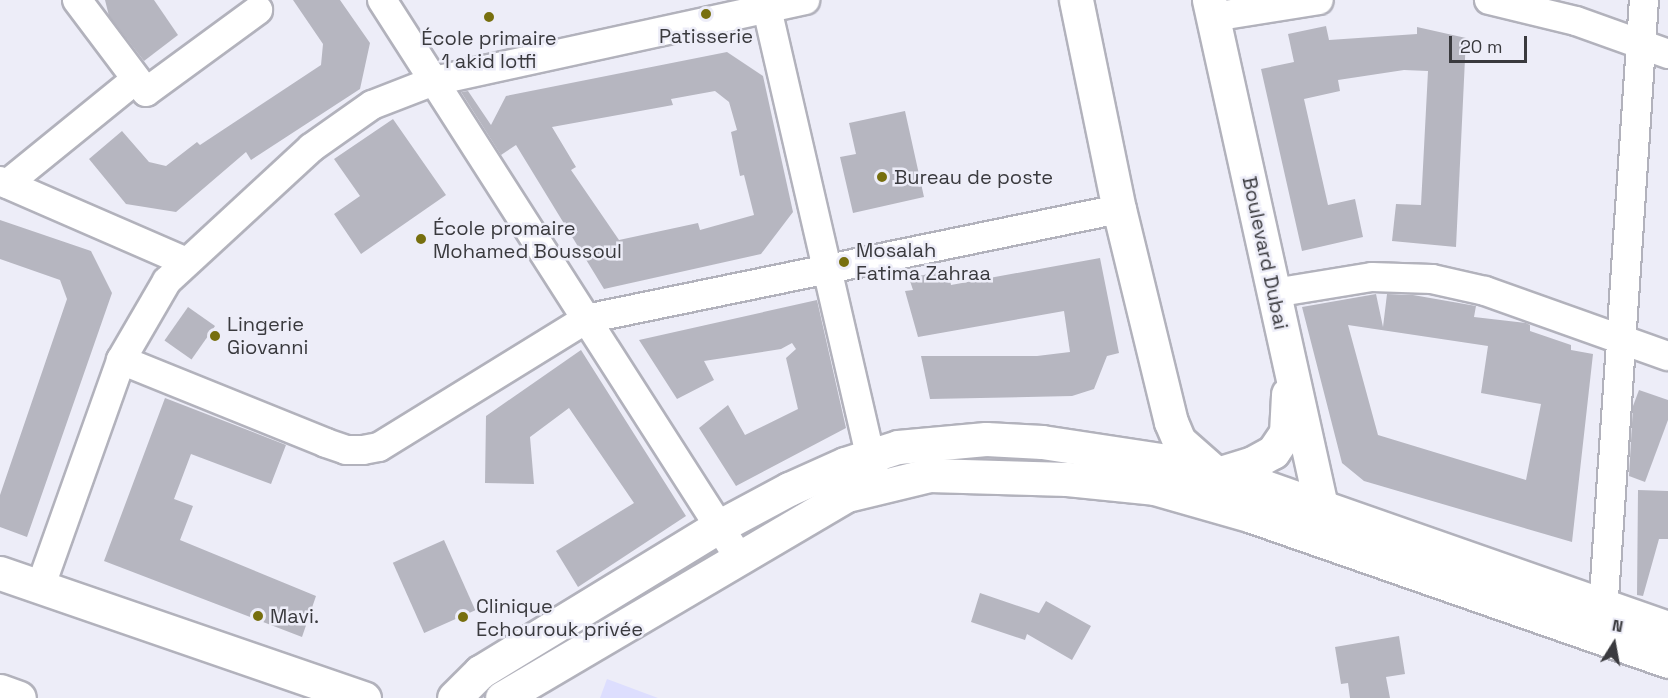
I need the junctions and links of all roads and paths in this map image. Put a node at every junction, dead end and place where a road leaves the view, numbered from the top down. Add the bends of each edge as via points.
1 (77, 0) edge
2 (382, 0) edge
3 (805, 0) edge
4 (1076, 0) edge
5 (1318, 0) edge
6 (1489, 0) edge
7 (1644, 0) edge
8 (765, 3) edge
9 (1211, 9) edge
10 (258, 10) dead end
11 (1655, 49) edge
12 (136, 79) junction
13 (434, 81) junction
14 (4, 182) edge
15 (1119, 208) junction
16 (184, 261) junction
17 (827, 267) junction
18 (1274, 293) junction
19 (586, 320) junction
20 (1284, 339) junction
21 (1620, 339) junction
22 (1668, 356) edge
23 (121, 360) junction
24 (1171, 422) junction
25 (873, 470) junction
26 (1160, 474) junction
27 (1218, 474) junction
28 (1321, 506) junction
29 (1252, 516) junction
30 (718, 527) junction
31 (738, 556) junction
32 (0, 573) edge
33 (40, 588) junction
34 (1602, 605) junction
35 (1668, 628) edge
36 (1602, 638) junction
37 (1668, 661) edge
38 (0, 691) edge
39 (19, 698) edge
40 (364, 698) edge
41 (453, 698) edge
42 (502, 698) edge

1 - 12 street
2 - 13 street
3 - 8 street
4 - 15 street
5 - 9 street
6 - 11 street via 1576,21
7 - 11 street
8 - 13 street
8 - 17 street
9 - 18 street, Boulevard Dubai
10 - 12 street via 146,92
11 - 21 street
12 - 14 street
13 - 16 street via 372,105 311,148
13 - 19 street
14 - 16 street
15 - 17 street
15 - 24 street
16 - 23 street via 167,281
17 - 19 street
17 - 25 street
18 - 20 street, Boulevard Dubai
18 - 21 street via 1372,278 1432,279 1485,291
19 - 23 street via 379,447 363,450 326,443
19 - 30 street
20 - 27 street via 1289,405 1286,433 1273,452
20 - 28 street, Boulevard Dubai
21 - 22 street
21 - 34 street
23 - 33 street
24 - 26 street
24 - 27 street via 1179,441
25 - 26 street via 898,447 986,439 1042,442
25 - 30 street via 789,489
25 - 31 street via 847,495
26 - 27 street
26 - 29 street
27 - 28 street
27 - 29 street
28 - 34 street
29 - 36 street
30 - 31 street
30 - 41 street via 480,672
31 - 42 street
32 - 33 street
33 - 40 street
34 - 35 street
34 - 36 street
36 - 37 street
38 - 39 street

